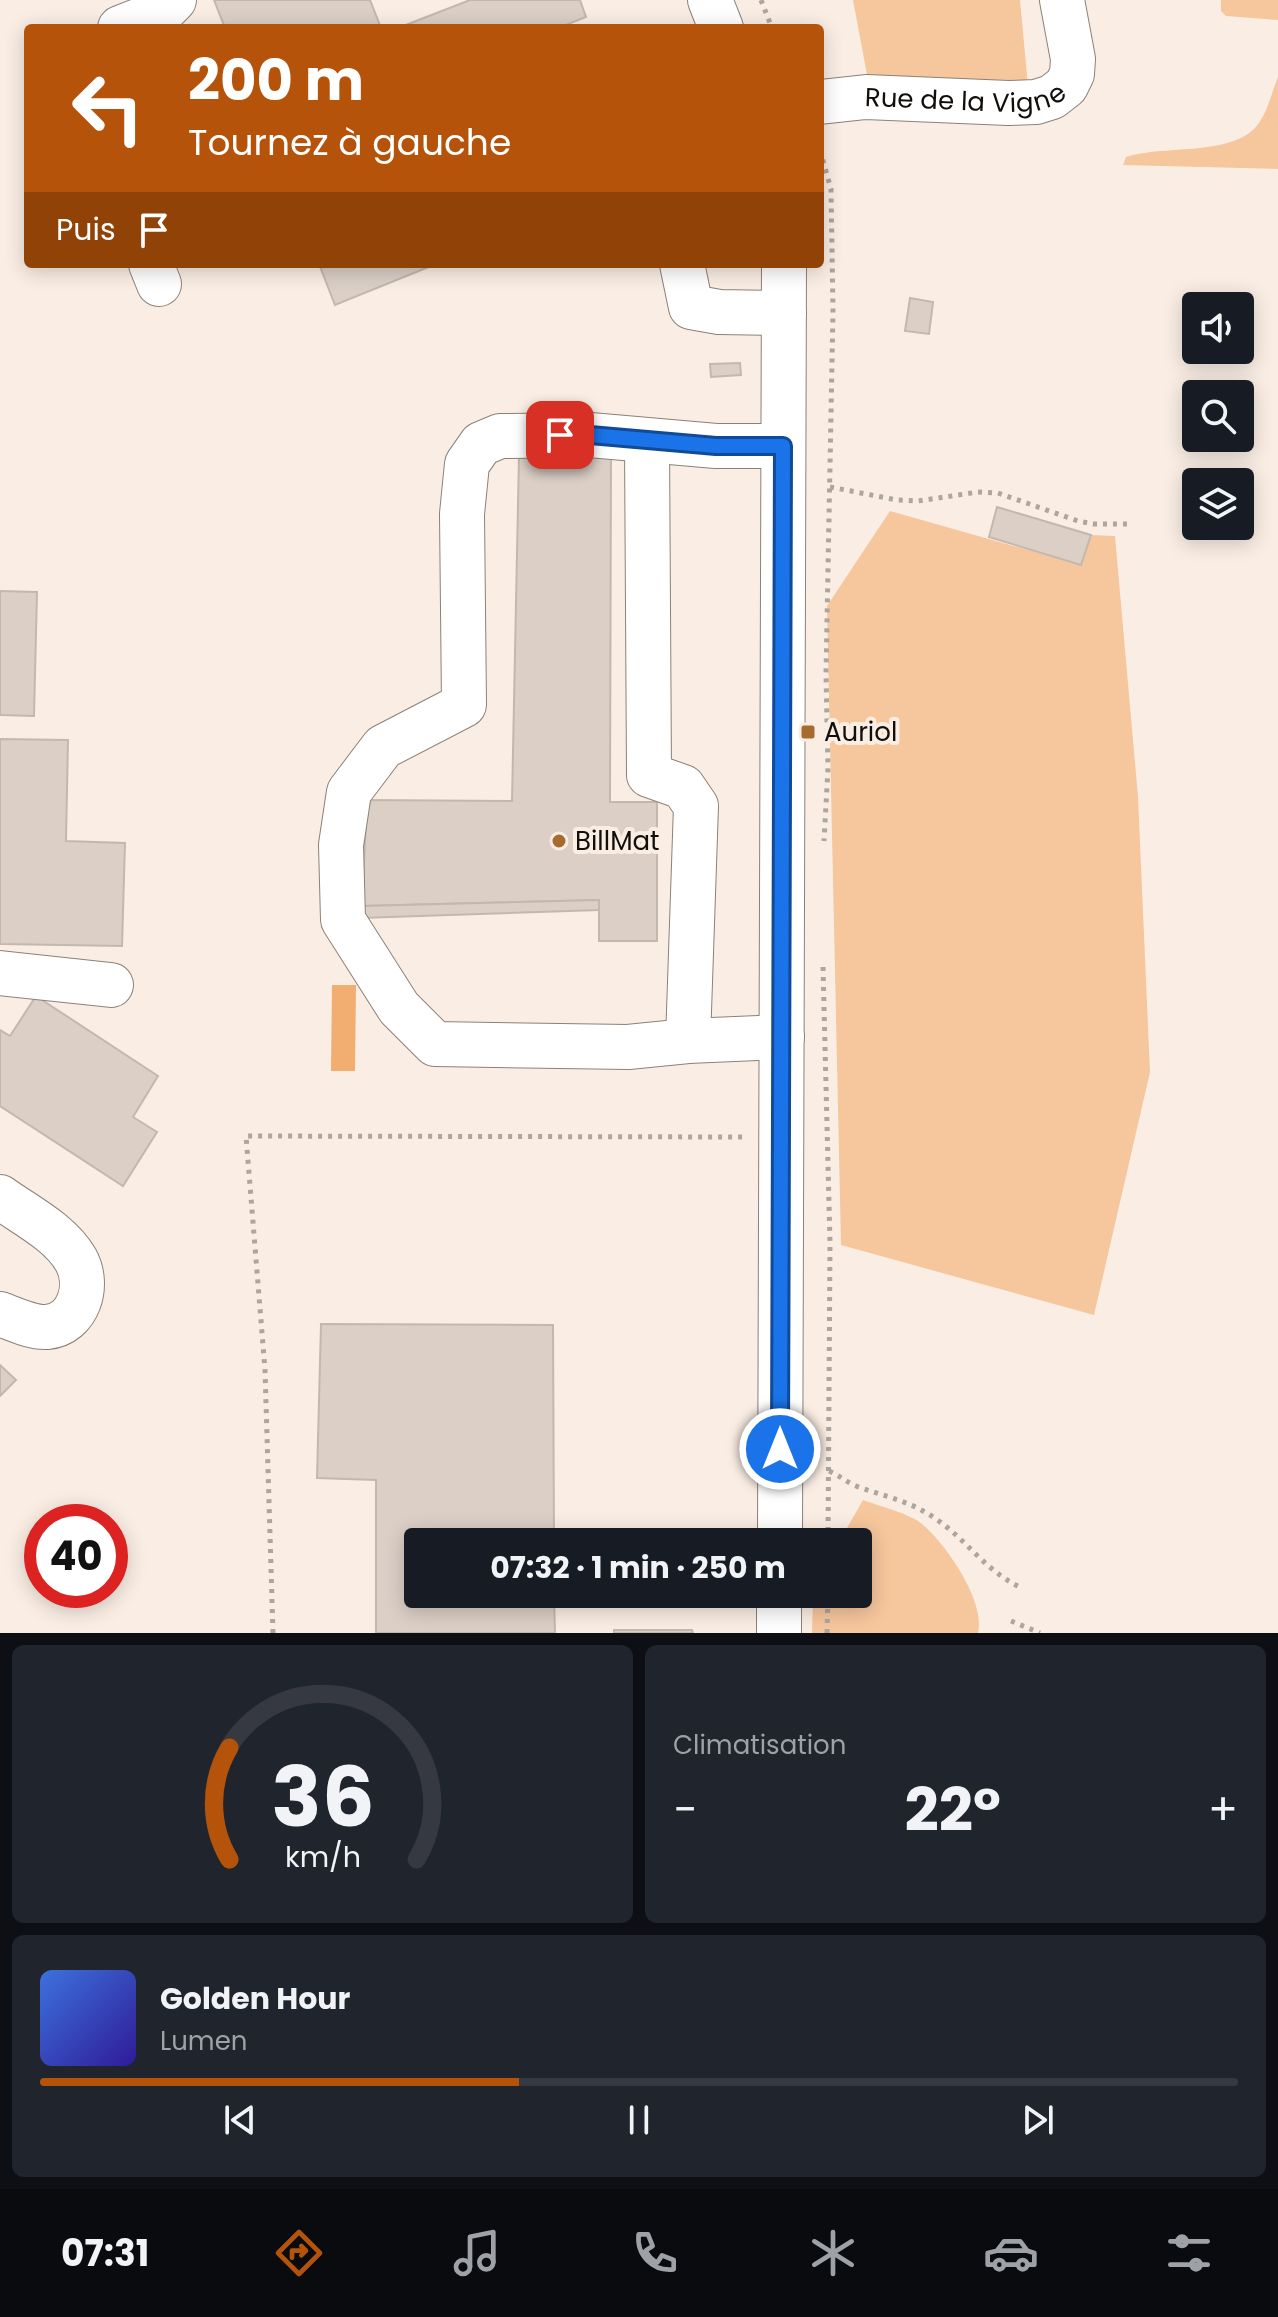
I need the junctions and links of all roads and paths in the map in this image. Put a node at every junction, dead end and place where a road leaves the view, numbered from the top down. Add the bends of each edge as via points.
1 (174, 0) edge
2 (710, 0) edge
3 (761, 0) edge
4 (1062, 0) edge
5 (130, 24) edge
6 (719, 24) edge
7 (770, 24) edge
8 (824, 102) edge
9 (824, 164) edge
10 (683, 268) edge
11 (784, 268) edge
12 (784, 313) junction
13 (647, 441) junction
14 (783, 446) junction
15 (830, 487) junction
16 (1127, 524) dead end
17 (823, 855) dead end
18 (823, 957) dead end
19 (0, 973) edge
20 (111, 985) dead end
21 (782, 1037) junction
22 (688, 1041) junction
23 (780, 1137) junction
24 (0, 1197) edge
25 (0, 1314) edge
26 (829, 1471) junction
27 (780, 1528) edge
28 (828, 1528) edge
29 (1022, 1588) dead end
30 (779, 1608) edge
31 (828, 1608) edge
32 (1011, 1621) dead end
33 (273, 1633) edge
34 (779, 1633) edge
35 (827, 1633) edge
36 (1040, 1633) edge

1 - 5 street via 163,11
2 - 6 street
3 - 7 path
4 - 8 street, Rue de la Vigne via 1072,74 1052,97 1008,103 866,97
9 - 15 path via 831,189
10 - 12 street via 691,307
11 - 12 street
12 - 14 street
13 - 14 street
13 - 22 street via 649,775 683,787 696,806
13 - 22 street via 590,435 500,436 481,444 467,464 462,514 464,705 383,747 349,792 341,845 343,920 399,1008 435,1044 628,1047
14 - 21 street
15 - 16 path via 908,501 998,493 1078,521
15 - 17 path
18 - 26 path
19 - 20 street
21 - 22 street
21 - 23 street
23 - 27 street
23 - 33 path via 246,1136 265,1370
24 - 25 street via 60,1241 77,1261 82,1288 77,1309 47,1327
26 - 28 path
26 - 29 path via 936,1519 982,1563
30 - 34 street
31 - 35 path
32 - 36 path

